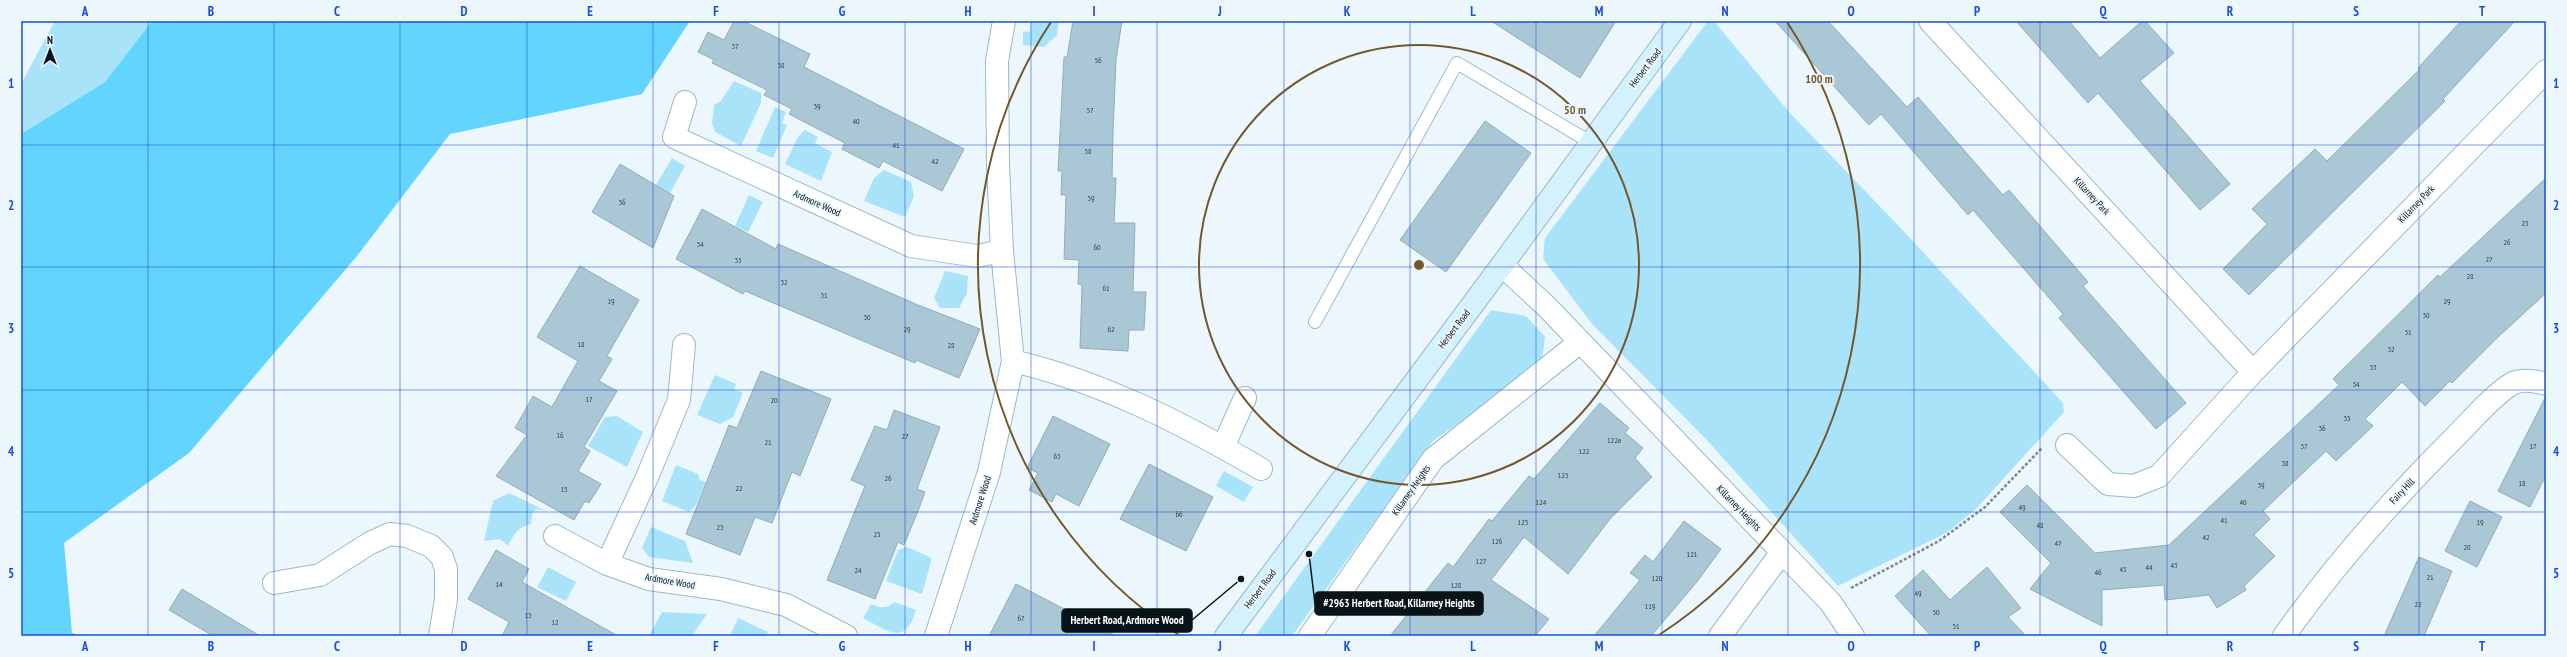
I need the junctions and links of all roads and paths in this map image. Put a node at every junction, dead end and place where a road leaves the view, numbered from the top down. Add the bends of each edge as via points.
1 (1004, 21) edge
2 (1680, 21) edge
3 (1930, 21) edge
4 (2546, 71) edge
5 (685, 102) dead end
6 (1590, 142) junction
7 (1002, 251) junction
8 (1502, 265) junction
9 (1315, 322) dead end
10 (1580, 342) junction
11 (684, 345) dead end
12 (1013, 362) junction
13 (2253, 372) junction
14 (2546, 384) edge
15 (1245, 398) dead end
16 (2067, 445) joint
17 (1223, 447) junction
18 (1261, 469) dead end
19 (555, 536) dead end
20 (1782, 552) junction
21 (607, 564) junction
22 (274, 583) dead end
23 (1831, 603) junction
24 (440, 636) edge
25 (846, 636) edge
26 (936, 636) edge
27 (1226, 636) edge
28 (1310, 636) edge
29 (1720, 636) edge
30 (1853, 636) edge
31 (2284, 636) edge

1 - 7 street, Ardmore Wood via 997,61
2 - 6 street, Herbert Road
3 - 13 street, Killarney Park
4 - 13 street, Killarney Park
5 - 7 street, Ardmore Wood via 674,137 911,246 977,256
6 - 8 street, Herbert Road
6 - 9 lane via 1457,63
7 - 12 street, Ardmore Wood
8 - 10 street, Killarney Heights
8 - 27 street, Herbert Road
10 - 20 street, Killarney Heights
10 - 28 street, Killarney Heights via 1433,458
11 - 21 street via 679,400
12 - 17 street via 1057,372 1135,402
12 - 26 street, Ardmore Wood via 989,472
13 - 16 street, Killarney Park via 2158,476 2134,486 2108,484
14 - 31 street, Fairy Hill via 2534,381 2514,383 2486,406 2398,494 2317,590
15 - 17 street
16 - 23 path via 2056,434 1985,507 1939,541 1862,581
17 - 18 street
19 - 21 street, Ardmore Wood
20 - 23 street, Killarney Heights
20 - 29 street
21 - 25 street, Ardmore Wood via 649,579 721,589 786,605
22 - 24 street via 320,575 390,534 407,536 431,546 442,557 446,569 446,599
23 - 30 street, Killarney Heights

